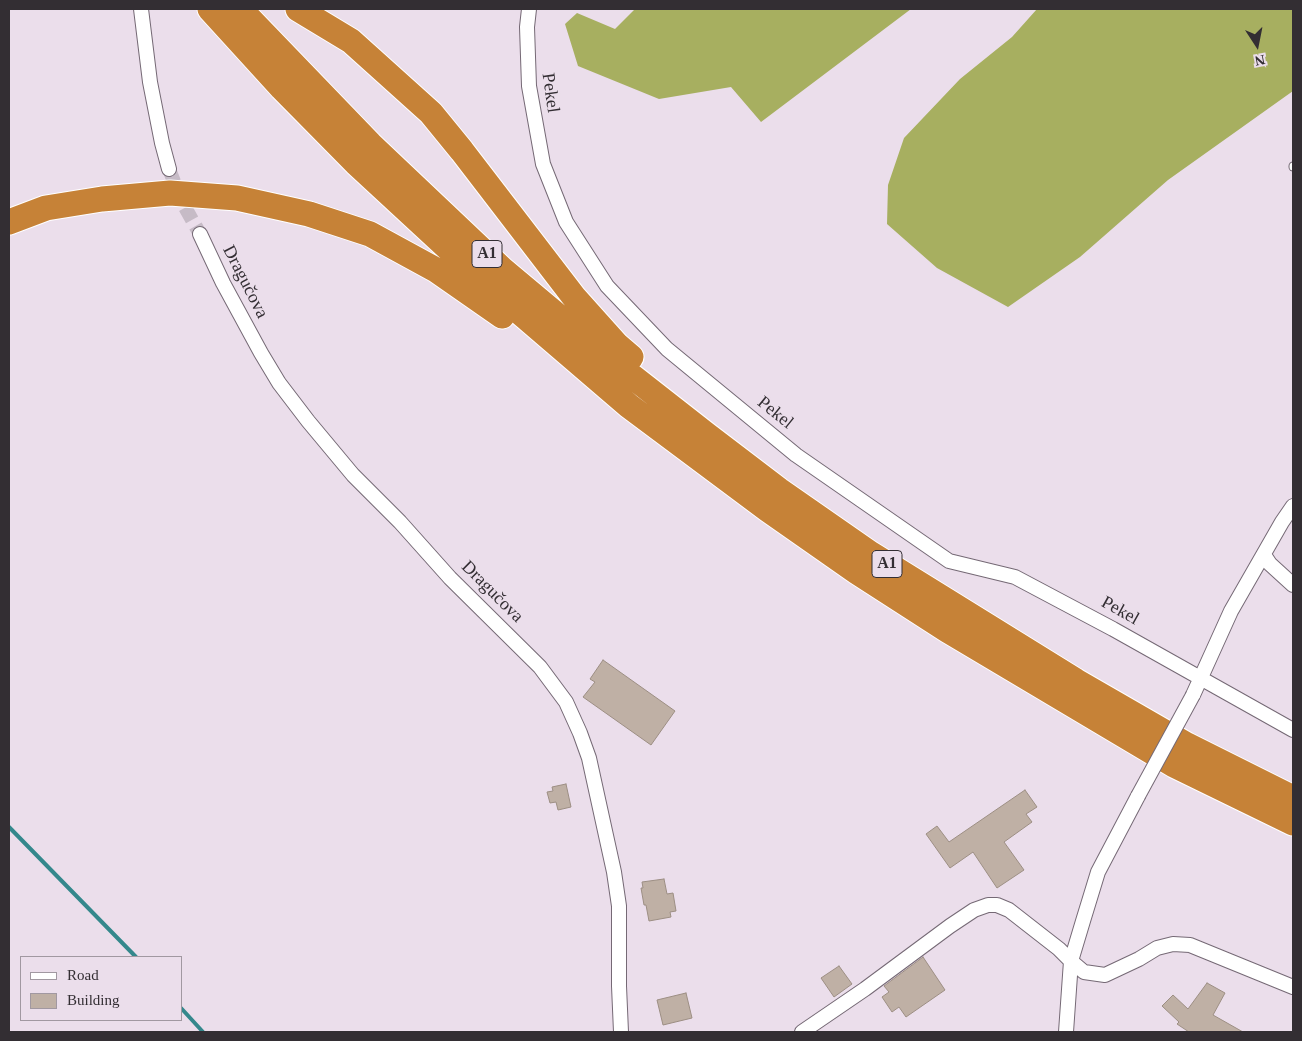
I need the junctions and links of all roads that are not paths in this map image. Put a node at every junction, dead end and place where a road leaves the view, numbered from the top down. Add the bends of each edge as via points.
1 (141, 9) edge
2 (210, 9) edge
3 (240, 9) edge
4 (298, 9) edge
5 (529, 9) edge
6 (169, 169) tunnel mouth
7 (9, 222) edge
8 (200, 234) tunnel mouth
9 (629, 406) junction
10 (706, 436) junction
11 (1293, 506) edge
12 (1264, 555) junction
13 (1293, 585) edge
14 (1200, 678) junction
15 (1293, 730) edge
16 (1293, 798) edge
17 (1293, 823) edge
18 (1071, 962) junction
19 (1293, 987) edge
20 (621, 1032) edge
21 (802, 1032) edge
22 (1066, 1032) edge

1 - 6 street via 150,82
2 - 9 highway, A1 via 356,163 474,272
3 - 10 highway, A1 via 370,144 502,269
4 - 10 highway via 351,42 431,113 574,297 617,345 691,410
5 - 14 street, Pekel via 529,86 543,164 566,222 607,286 667,349 796,455 949,560 1015,577
7 - 9 highway via 46,208 102,199 170,194 237,198 309,214 370,234 436,270 533,340 604,399
8 - 20 street, Dragučova via 260,353 308,421 353,475 450,578 540,667 566,702 589,758 614,872 619,906
9 - 17 highway, A1 via 767,509 947,630 1174,765
10 - 16 highway, A1 via 871,554 1076,681 1187,745
11 - 12 street
12 - 13 street
12 - 14 street via 1231,611
14 - 15 street, Pekel
14 - 18 street, bridge via 1098,872
18 - 19 street via 1084,972 1105,975 1156,948 1190,945
18 - 21 street via 1010,910 988,905 950,926
18 - 22 street

